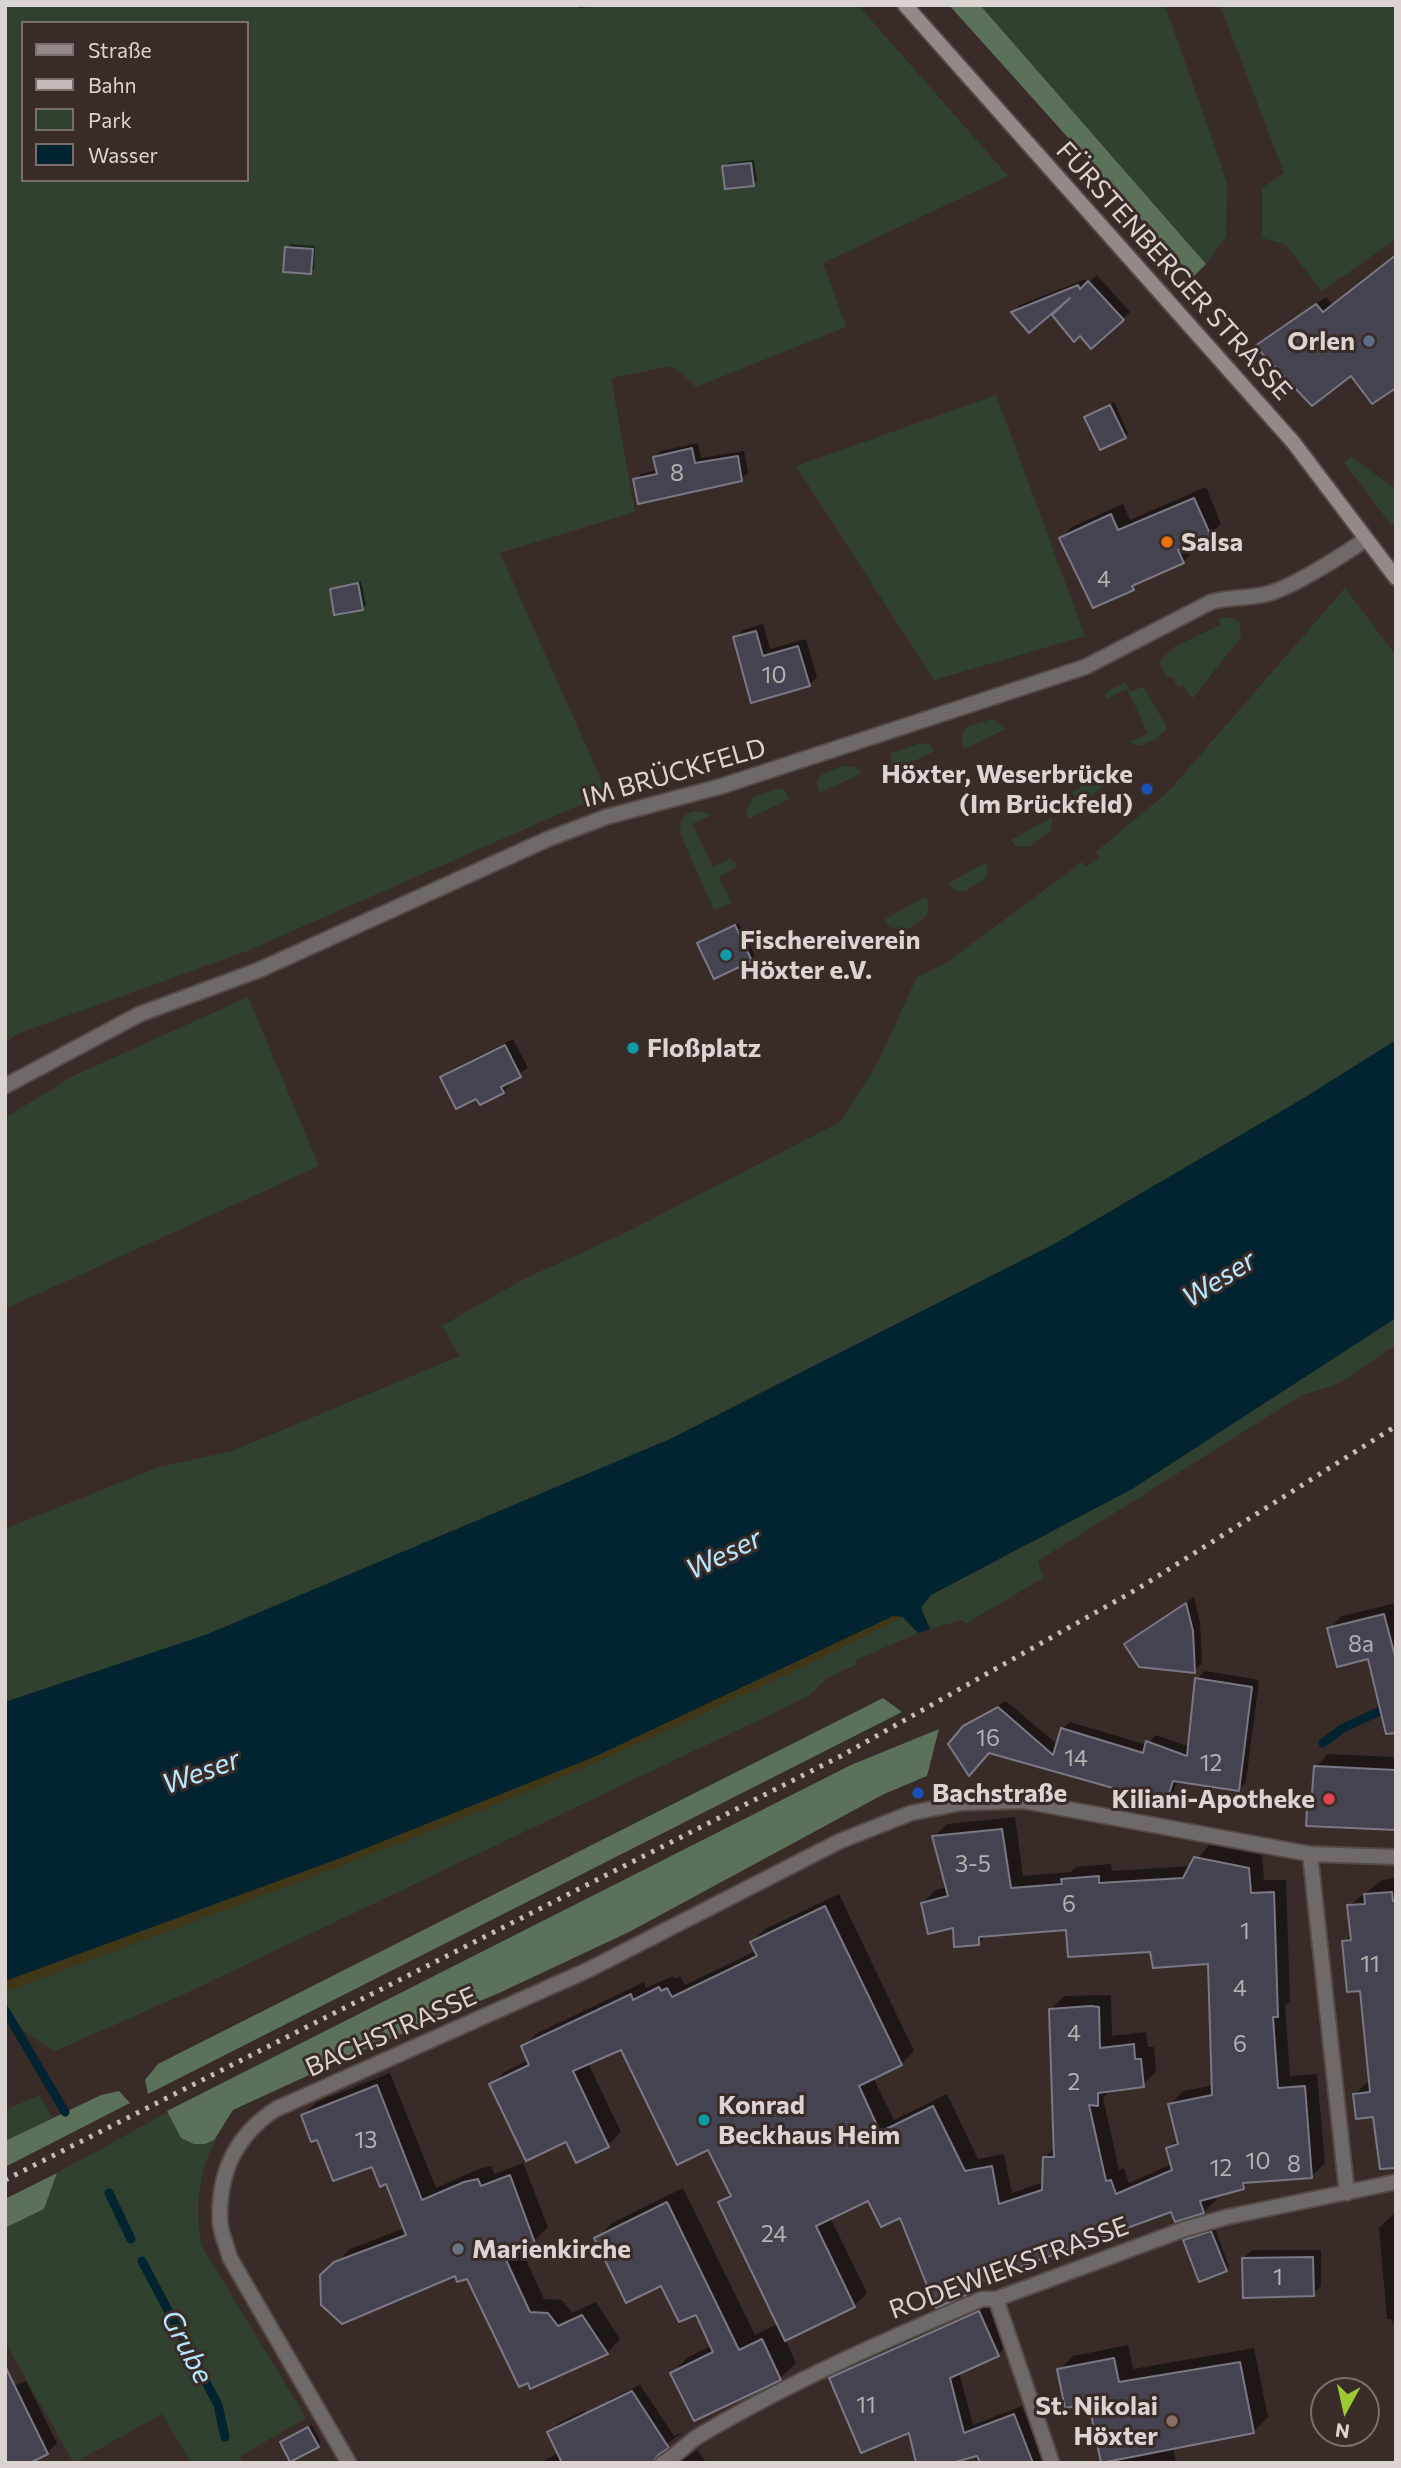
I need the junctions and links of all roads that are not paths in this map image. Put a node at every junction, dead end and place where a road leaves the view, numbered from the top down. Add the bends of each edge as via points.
1 (905, 5) edge
2 (1366, 539) junction
3 (1396, 578) edge
4 (5, 1086) edge
5 (1310, 1854) junction
6 (1396, 1857) edge
7 (1396, 2182) edge
8 (1347, 2193) junction
9 (996, 2299) junction
10 (349, 2463) edge
11 (663, 2463) edge
12 (1052, 2463) edge

1 - 2 main road, FÜRSTENBERGER STRASSE via 1293,442
2 - 3 main road, FÜRSTENBERGER STRASSE
2 - 4 street, IM BRÜCKFELD via 1270,593 1211,602 1085,667 548,839 259,970 140,1014
5 - 6 street, BACHSTRASSE
5 - 8 street
5 - 10 street, BACHSTRASSE via 1024,1801 961,1803 911,1813 840,1841 588,1970 276,2109 251,2125 228,2161 220,2222 230,2258
7 - 8 street, RODEWIEKSTRASSE
8 - 9 street, RODEWIEKSTRASSE via 1271,2206 1185,2229
9 - 11 street, RODEWIEKSTRASSE via 982,2299 850,2358 695,2438
9 - 12 street

